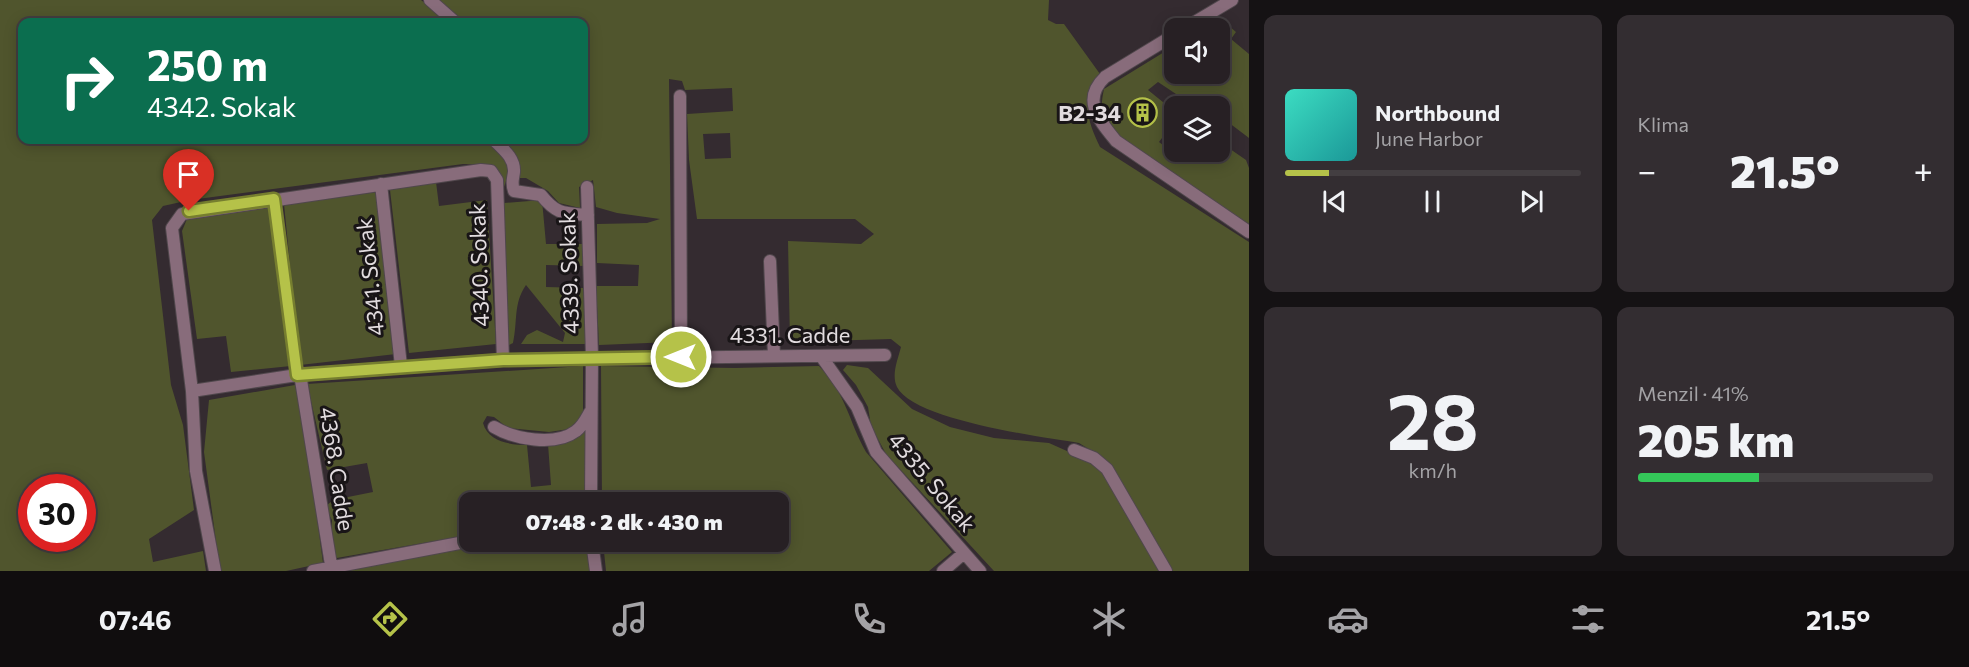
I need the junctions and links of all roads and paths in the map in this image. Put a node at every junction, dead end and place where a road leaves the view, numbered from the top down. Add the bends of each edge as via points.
1 (430, 0) edge
2 (1232, 0) edge
3 (450, 18) edge
4 (1202, 18) edge
5 (1164, 41) edge
6 (680, 96) dead end
7 (497, 144) edge
8 (381, 184) junction
9 (587, 187) dead end
10 (274, 199) junction
11 (588, 215) junction
12 (1249, 232) edge
13 (770, 261) dead end
14 (774, 356) junction
15 (820, 356) junction
16 (885, 356) dead end
17 (592, 357) junction
18 (681, 357) junction
19 (503, 360) junction
20 (400, 366) junction
21 (298, 375) junction
22 (192, 391) junction
23 (592, 408) junction
24 (494, 427) dead end
25 (1074, 450) dead end
26 (591, 492) edge
27 (459, 544) edge
28 (593, 552) edge
29 (964, 553) junction
30 (331, 569) edge
31 (214, 571) edge
32 (313, 571) edge
33 (596, 571) edge
34 (943, 571) edge
35 (980, 571) edge
36 (1166, 571) edge

1 - 3 street
2 - 4 street
5 - 12 street via 1096,86 1093,102 1100,121 1116,141
6 - 18 street
7 - 11 street via 512,161 514,191 541,195 553,210 562,213
8 - 10 street
8 - 19 street, 4340. Sokak via 491,171 497,180
8 - 20 street, 4341. Sokak
9 - 11 street, 4339. Sokak
10 - 21 street, 4368. Cadde
10 - 22 street via 189,211 172,228
11 - 17 street, 4339. Sokak
13 - 14 street
14 - 15 street, 4331. Cadde
14 - 18 street, 4331. Cadde
15 - 16 street, 4331. Cadde
15 - 29 street, 4335. Sokak via 857,407 876,452
17 - 18 street, 4331. Cadde
17 - 19 street, 4331. Cadde
17 - 23 street, 4339. Sokak
19 - 20 street, 4331. Cadde
20 - 21 street, 4331. Cadde
21 - 22 street, 4331. Cadde
21 - 30 street, 4368. Cadde
22 - 31 street via 196,471
23 - 24 street via 583,424 565,437 520,438
23 - 26 street, 4339. Sokak
25 - 36 street via 1094,458 1107,470
27 - 30 street
28 - 33 street
29 - 34 street
29 - 35 street, 4335. Sokak
30 - 32 street

